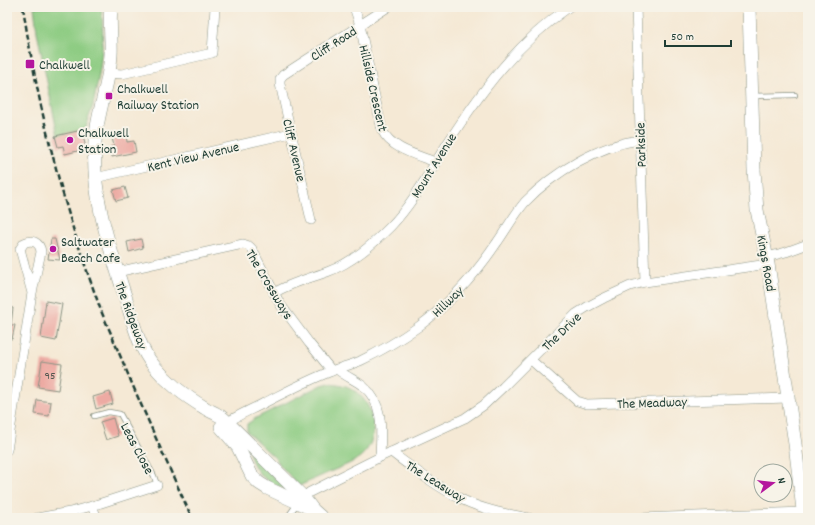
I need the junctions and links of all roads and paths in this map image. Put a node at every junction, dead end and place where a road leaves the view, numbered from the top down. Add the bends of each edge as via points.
1 (111, 7) edge
2 (215, 7) edge
3 (354, 7) edge
4 (388, 7) edge
5 (569, 7) edge
6 (636, 7) edge
7 (749, 7) edge
8 (360, 25) junction
9 (109, 73) junction
10 (280, 79) joint
11 (795, 95) dead end
12 (751, 96) junction
13 (291, 133) junction
14 (640, 140) junction
15 (435, 162) junction
16 (95, 178) junction
17 (311, 220) dead end
18 (808, 244) edge
19 (767, 261) junction
20 (117, 272) junction
21 (645, 282) junction
22 (32, 293) junction
23 (274, 293) junction
24 (531, 360) junction
25 (334, 370) junction
26 (788, 398) junction
27 (94, 416) dead end
28 (225, 425) junction
29 (7, 450) edge
30 (390, 452) junction
31 (380, 457) junction
32 (157, 485) joint
33 (301, 500) junction
34 (92, 506) junction
35 (317, 514) edge
36 (804, 515) edge
37 (37, 518) edge
38 (97, 518) edge
39 (287, 518) edge
40 (529, 518) edge
41 (641, 518) edge

1 - 9 street, The Ridgeway
2 - 9 street via 212,53 122,74
3 - 8 street, Hillside Crescent
4 - 8 street, Cliff Road
5 - 15 street, Mount Avenue via 525,44 491,80
6 - 14 street, Parkside
7 - 12 street, Kings Road
8 - 10 street, Cliff Road
8 - 15 street, Hillside Crescent via 385,137 399,147
9 - 16 street, The Ridgeway via 96,132
10 - 13 street, Cliff Avenue
11 - 12 lane
12 - 19 street, Kings Road via 756,210
13 - 16 street, Kent View Avenue
13 - 17 street, Cliff Avenue
14 - 21 street, Parkside
14 - 25 street, Hillway via 628,141 590,156 548,182 525,203 477,270 432,316 403,337 360,361
15 - 23 street, Mount Avenue via 405,209 369,247 340,266
16 - 20 street, The Ridgeway
18 - 19 street, The Drive
19 - 21 street, The Drive
19 - 26 street, Kings Road
20 - 23 street, The Crossways via 243,244 252,249
20 - 28 street, The Ridgeway via 139,341 152,364 176,390 218,415
21 - 24 street, The Drive via 630,286 587,307 570,320
22 - 22 street via 20,249 24,243 31,240 39,246 41,252
22 - 29 street
23 - 25 street, The Crossways via 292,321
24 - 26 street, The Meadway via 577,401 587,404
24 - 30 street, The Drive via 484,405 465,418
25 - 28 street, Hillway via 293,388
25 - 31 street, The Crossways via 364,386 378,408 382,428
26 - 36 street, Kings Road
27 - 32 lane, Leas Close via 109,412 120,414
28 - 33 street, The Ridgeway
28 - 33 street, The Ridgeway via 252,476 259,483
30 - 31 street, The Drive
30 - 40 street, The Leasway via 443,489 464,500 491,510
31 - 33 street, The Drive via 310,492
32 - 34 street
33 - 35 street, The Ridgeway
33 - 39 lane
34 - 37 street
34 - 38 street
36 - 41 street

